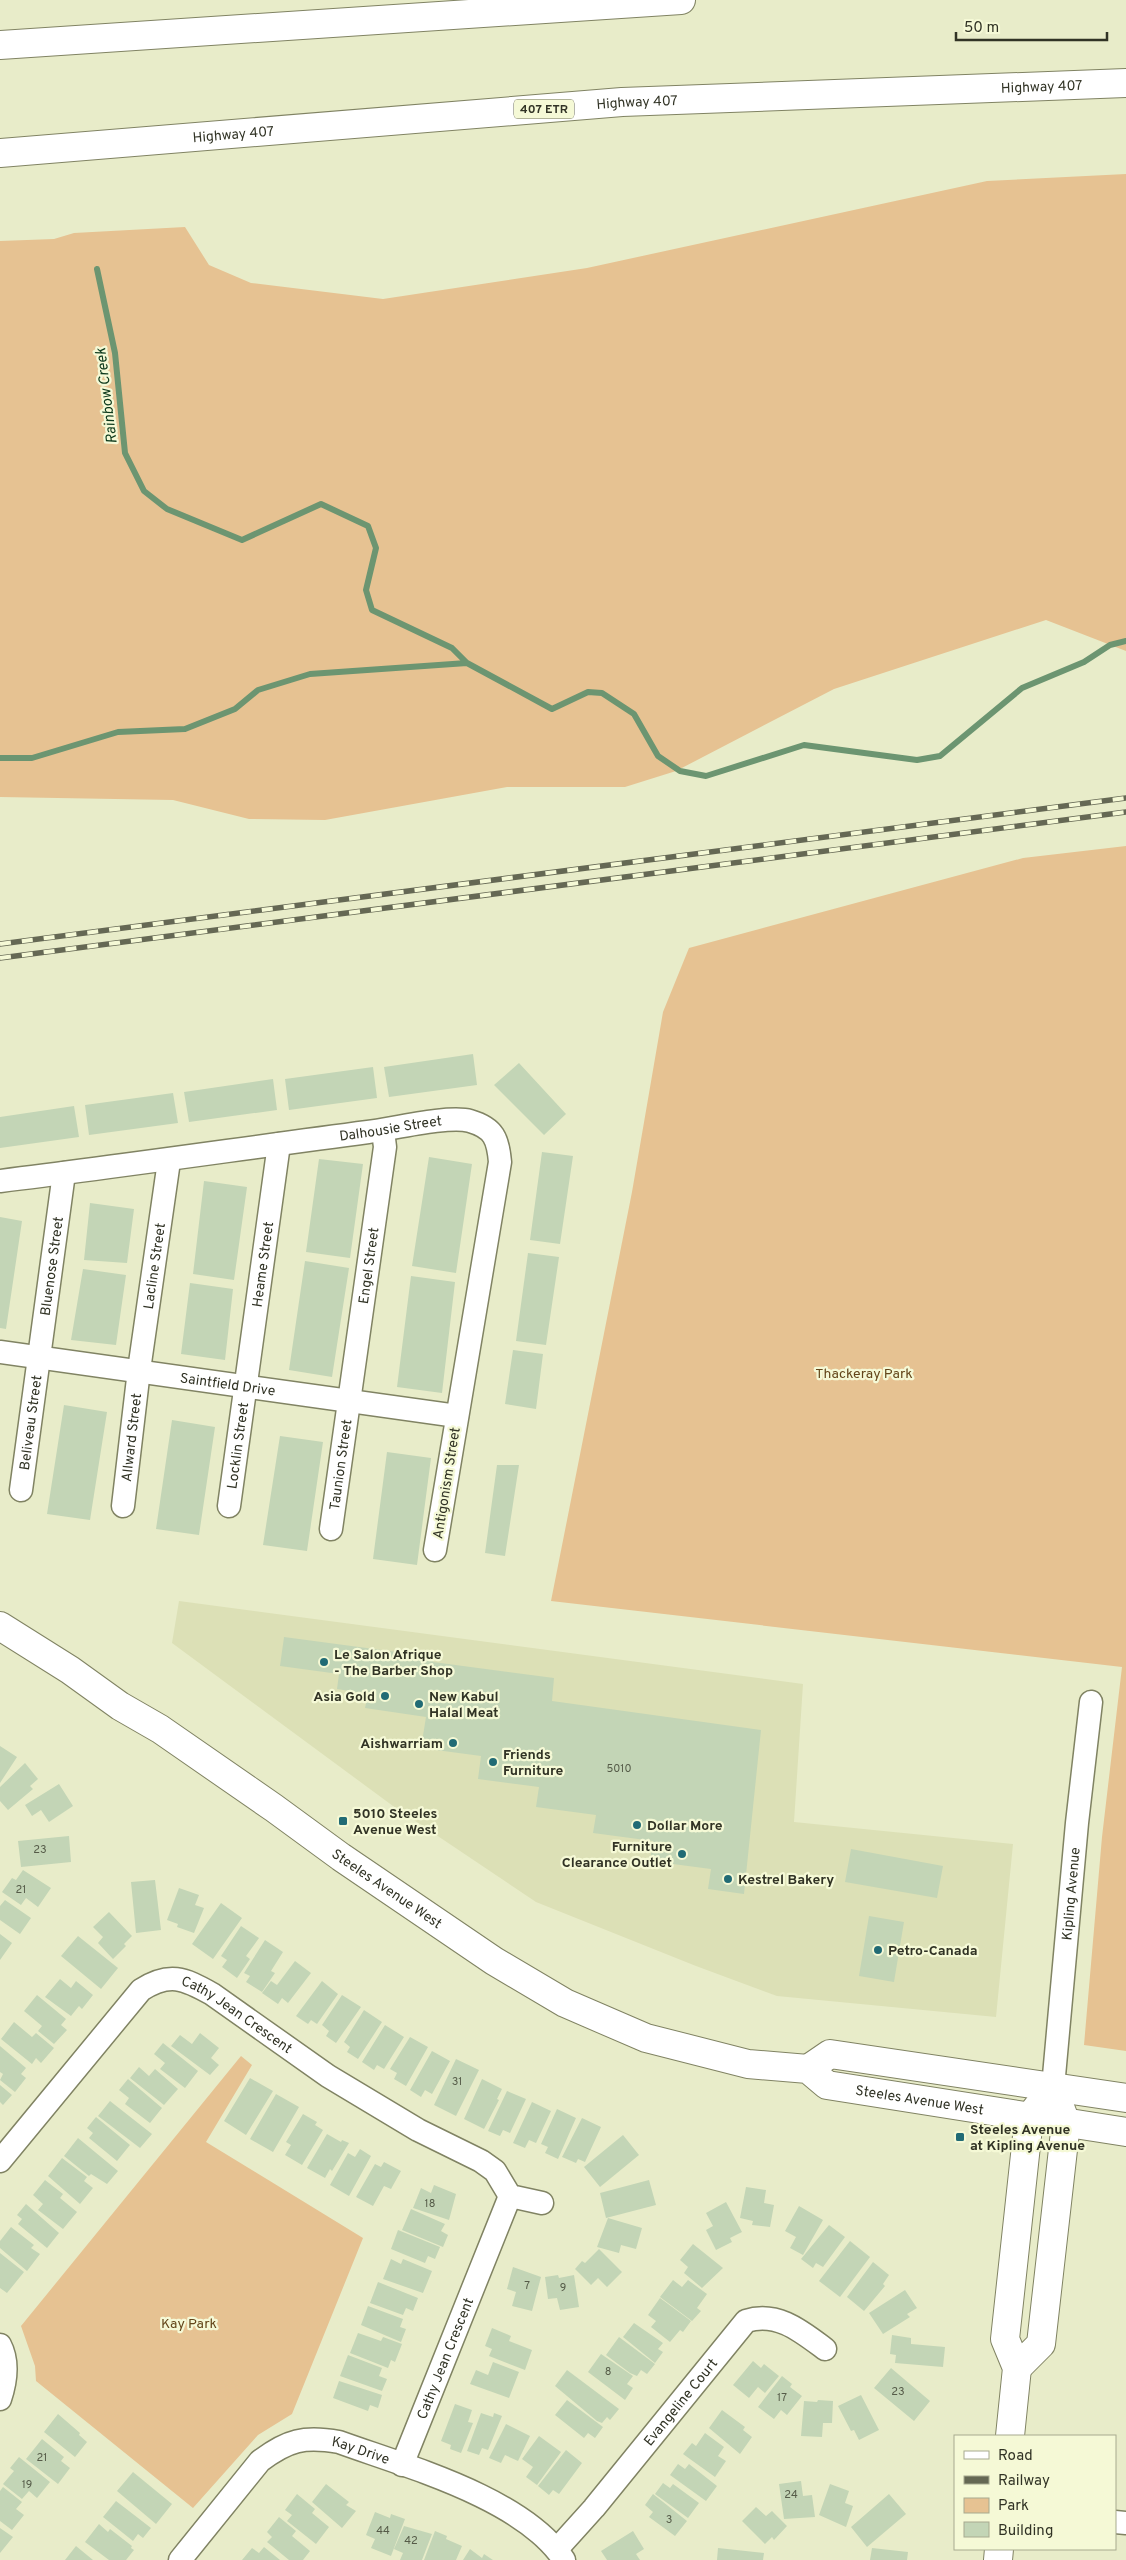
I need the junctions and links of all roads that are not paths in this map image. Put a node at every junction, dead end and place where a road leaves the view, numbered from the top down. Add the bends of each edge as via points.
1 (681, 0) edge
2 (0, 44) edge
3 (1126, 83) edge
4 (0, 153) edge
5 (383, 1130) junction
6 (279, 1144) junction
7 (170, 1161) junction
8 (64, 1174) junction
9 (0, 1181) edge
10 (0, 1352) edge
11 (38, 1357) junction
12 (139, 1370) junction
13 (245, 1385) junction
14 (350, 1400) junction
15 (457, 1416) junction
16 (21, 1490) dead end
17 (122, 1506) dead end
18 (229, 1506) dead end
19 (331, 1529) dead end
20 (435, 1550) dead end
21 (0, 1626) edge
22 (1091, 1702) dead end
23 (808, 2069) junction
24 (1053, 2087) junction
25 (1126, 2098) edge
26 (1029, 2118) junction
27 (1066, 2123) junction
28 (1126, 2132) edge
29 (0, 2161) edge
30 (510, 2196) junction
31 (542, 2203) dead end
32 (0, 2345) edge
33 (825, 2348) dead end
34 (1017, 2368) junction
35 (0, 2398) edge
36 (1010, 2435) edge
37 (402, 2465) junction
38 (561, 2554) edge
39 (180, 2560) edge

1 - 2 main road
3 - 4 main road, Highway 407 / 407 ETR via 622,102
5 - 6 street, Dalhousie Street
5 - 14 street, Engel Street via 385,1146
5 - 15 street, Dalhousie Street via 468,1120 486,1127 498,1140 500,1162
6 - 7 street, Dalhousie Street
6 - 13 street, Heame Street
7 - 8 street, Dalhousie Street
7 - 12 street, Lacline Street
8 - 9 street, Dalhousie Street
8 - 11 street, Bluenose Street
10 - 11 street, Saintfield Drive
11 - 12 street, Saintfield Drive
11 - 16 street, Beliveau Street
12 - 13 street, Saintfield Drive
12 - 17 street, Allward Street
13 - 14 street, Saintfield Drive
13 - 18 street, Locklin Street
14 - 15 street, Saintfield Drive
14 - 19 street, Taunion Street
15 - 20 street, Antigonism Street
21 - 23 main road, Steeles Avenue West via 160,1729 494,1961 565,2003 646,2038 748,2064
22 - 24 street, Kipling Avenue
23 - 24 main road via 830,2054
23 - 26 main road, Steeles Avenue West via 827,2085
24 - 25 main road
24 - 26 main road
24 - 27 main road, Kipling Avenue
26 - 27 main road, Steeles Avenue West
26 - 34 main road via 1005,2339
27 - 28 main road, Steeles Avenue West
27 - 34 main road, Kipling Avenue via 1041,2344
29 - 30 street, Cathy Jean Crescent via 141,1990 154,1982 172,1978 194,1984 212,1994 328,2076 418,2130 481,2161 495,2171
30 - 31 street
30 - 37 street, Cathy Jean Crescent
32 - 35 street via 6,2364
33 - 38 street, Evangeline Court via 775,2319 758,2317 746,2321 594,2508
34 - 36 main road
37 - 38 street, Kay Drive via 507,2509 533,2527
37 - 39 street, Kay Drive via 339,2442 296,2440 260,2461

